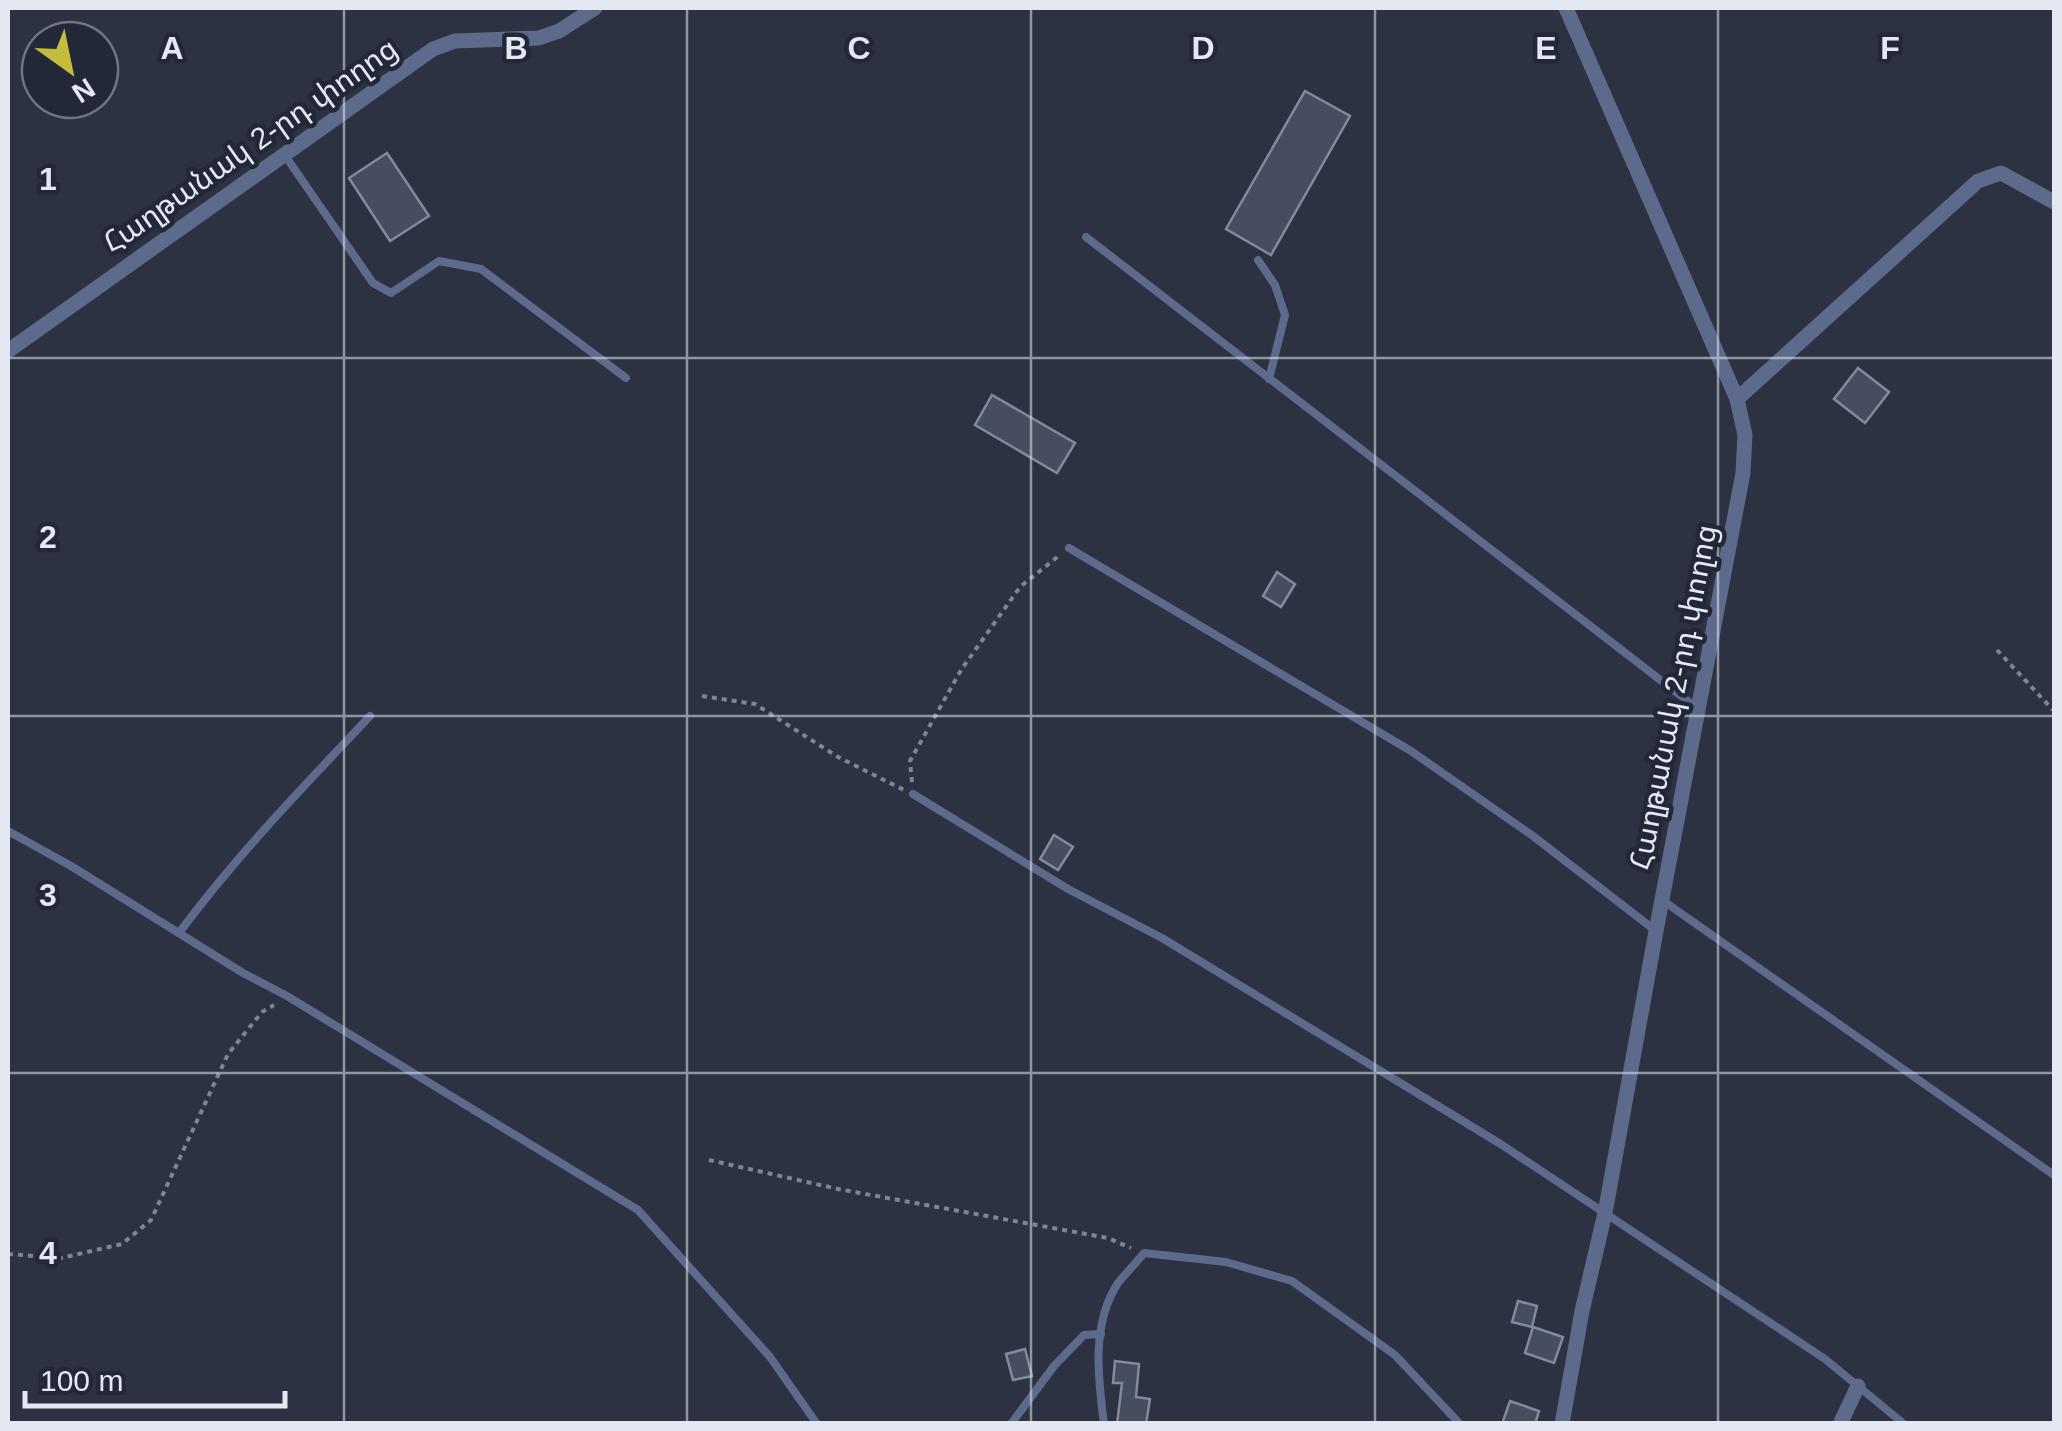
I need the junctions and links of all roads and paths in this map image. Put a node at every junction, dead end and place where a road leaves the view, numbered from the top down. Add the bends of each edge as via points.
1 (595, 8) edge
2 (1566, 8) edge
3 (284, 154) junction
4 (2054, 202) edge
5 (1086, 237) dead end
6 (1258, 260) dead end
7 (8, 350) edge
8 (626, 378) dead end
9 (1270, 379) junction
10 (1737, 399) junction
11 (1069, 548) joint
12 (1997, 650) dead end
13 (702, 696) dead end
14 (1698, 709) junction
15 (2054, 711) edge
16 (370, 716) dead end
17 (913, 794) junction
18 (8, 831) edge
19 (1662, 900) junction
20 (1656, 930) junction
21 (179, 933) junction
22 (287, 996) junction
23 (708, 1160) dead end
24 (2054, 1175) edge
25 (1605, 1213) junction
26 (1144, 1253) junction
27 (8, 1254) edge
28 (1101, 1334) junction
29 (1858, 1386) junction
30 (817, 1424) edge
31 (1011, 1424) edge
32 (1104, 1424) edge
33 (1460, 1424) edge
34 (1562, 1424) edge
35 (1840, 1424) edge
36 (1904, 1424) edge

1 - 3 street, Հաղթանակ 2-րդ փողոց via 539,38 455,41 433,49
2 - 10 street, Հաղթանակ 2-րդ փողոց
3 - 7 street, Հաղթանակ 2-րդ փողոց
3 - 8 lane via 373,283 390,293 439,261 480,269
4 - 10 street via 2000,173 1978,180
5 - 9 lane
6 - 9 lane via 1285,315
9 - 14 lane
10 - 14 street, Հաղթանակ 2-րդ փողոց via 1745,435 1743,473
11 - 17 path via 1020,587 961,670 910,762
11 - 20 lane via 1410,751
12 - 15 path
13 - 17 path via 755,704
14 - 19 street, Հաղթանակ 2-րդ փողոց
16 - 21 lane
17 - 25 lane via 1162,938
18 - 21 lane
19 - 20 street, Հաղթանակ 2-րդ փողոց
19 - 24 lane
20 - 25 street, Հաղթանակ 2-րդ փողոց
21 - 22 lane
22 - 27 path via 262,1012 228,1054 152,1220 122,1244 61,1258
22 - 30 lane via 638,1210 770,1357
23 - 26 path via 1108,1238
25 - 29 lane
25 - 34 street, Հաղթանակ 2-րդ փողոց
26 - 28 lane via 1118,1284
26 - 33 lane via 1226,1262 1292,1281 1395,1356
28 - 31 lane via 1084,1335
28 - 32 lane
29 - 35 street
29 - 36 lane

